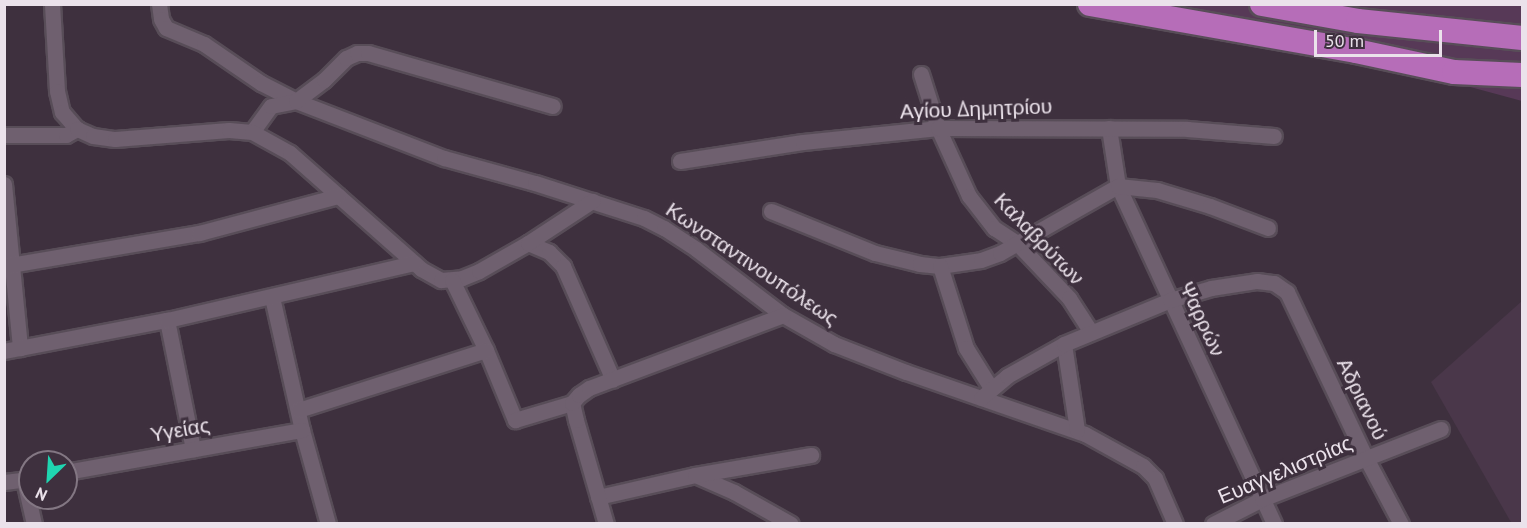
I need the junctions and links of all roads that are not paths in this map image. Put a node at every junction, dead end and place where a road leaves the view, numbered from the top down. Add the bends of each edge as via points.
1 (52, 4) edge
2 (159, 4) edge
3 (1090, 4) edge
4 (1262, 4) edge
5 (1522, 38) edge
6 (921, 74) dead end
7 (1522, 75) edge
8 (296, 101) junction
9 (553, 106) dead end
10 (938, 128) junction
11 (1109, 128) junction
12 (77, 129) junction
13 (252, 132) junction
14 (4, 135) edge
15 (1274, 136) dead end
16 (680, 161) dead end
17 (4, 184) edge
18 (1118, 186) junction
19 (339, 196) junction
20 (592, 201) junction
21 (771, 211) dead end
22 (1268, 228) dead end
23 (528, 243) junction
24 (1017, 243) junction
25 (414, 262) junction
26 (9, 265) edge
27 (940, 266) junction
28 (452, 280) junction
29 (272, 297) junction
30 (1170, 300) junction
31 (783, 315) junction
32 (167, 320) junction
33 (1092, 332) junction
34 (1064, 344) junction
35 (12, 350) edge
36 (486, 350) junction
37 (613, 380) junction
38 (986, 393) junction
39 (573, 403) junction
40 (298, 411) junction
41 (1441, 429) dead end
42 (302, 430) junction
43 (1077, 430) junction
44 (193, 449) junction
45 (811, 455) dead end
46 (1366, 458) junction
47 (78, 470) edge
48 (695, 475) junction
49 (598, 498) junction
50 (1262, 499) junction
51 (328, 524) edge
52 (606, 524) edge
53 (791, 524) edge
54 (1175, 524) edge
55 (1213, 524) edge
56 (1274, 524) edge
57 (1401, 524) edge

1 - 12 street via 57,91 62,112
2 - 8 street, Κωνσταντινουπόλεως via 166,28 204,44
3 - 7 highway via 1454,72
4 - 5 highway via 1358,21
6 - 10 street, Καλαβρύτων
8 - 9 street via 346,58 368,53
8 - 13 street via 271,106
8 - 20 street, Κωνσταντινουπόλεως via 444,158
10 - 11 street, Αγίου Δημητρίου
10 - 16 street, Αγίου Δημητρίου via 803,142
10 - 24 street, Καλαβρύτων via 969,196 994,228
11 - 15 street, Αγίου Δημητρίου
11 - 18 street, Ψαρρών
12 - 13 street via 93,136 115,138 229,130
12 - 14 street via 66,135
13 - 19 street via 290,153
17 - 26 street
18 - 22 street via 1157,190
18 - 24 street
18 - 30 street, Ψαρρών
19 - 25 street
19 - 26 street via 199,233
20 - 23 street
20 - 31 street, Κωνσταντινουπόλεως via 664,228
21 - 27 street via 874,253
23 - 28 street via 479,271
23 - 37 street via 549,252 563,266
24 - 27 street via 981,260
24 - 33 street, Καλαβρύτων via 1069,298
25 - 28 street via 441,280
25 - 29 street
26 - 35 street
27 - 38 street via 966,348
28 - 36 street
29 - 32 street
29 - 40 street
30 - 33 street
30 - 46 street, Αδριανού via 1257,281 1274,283 1287,292
30 - 50 street, Ψαρρών
31 - 37 street
31 - 38 street, Κωνσταντινουπόλεως via 834,344
32 - 35 street
32 - 44 street
33 - 34 street
34 - 38 street via 1007,376
34 - 43 street
36 - 39 street via 515,420
36 - 40 street
37 - 39 street via 589,388
38 - 43 street, Κωνσταντινουπόλεως
39 - 49 street
40 - 42 street
41 - 46 street, Ευαγγελιστρίας
42 - 44 street, Υγείας
42 - 51 street
43 - 54 street, Κωνσταντινουπόλεως via 1143,466 1155,478
44 - 47 street, Υγείας
45 - 48 street
46 - 50 street, Ευαγγελιστρίας
46 - 57 street, Αδριανού
48 - 49 street
48 - 53 street
49 - 52 street
50 - 55 street, Ευαγγελιστρίας
50 - 56 street, Ψαρρών

